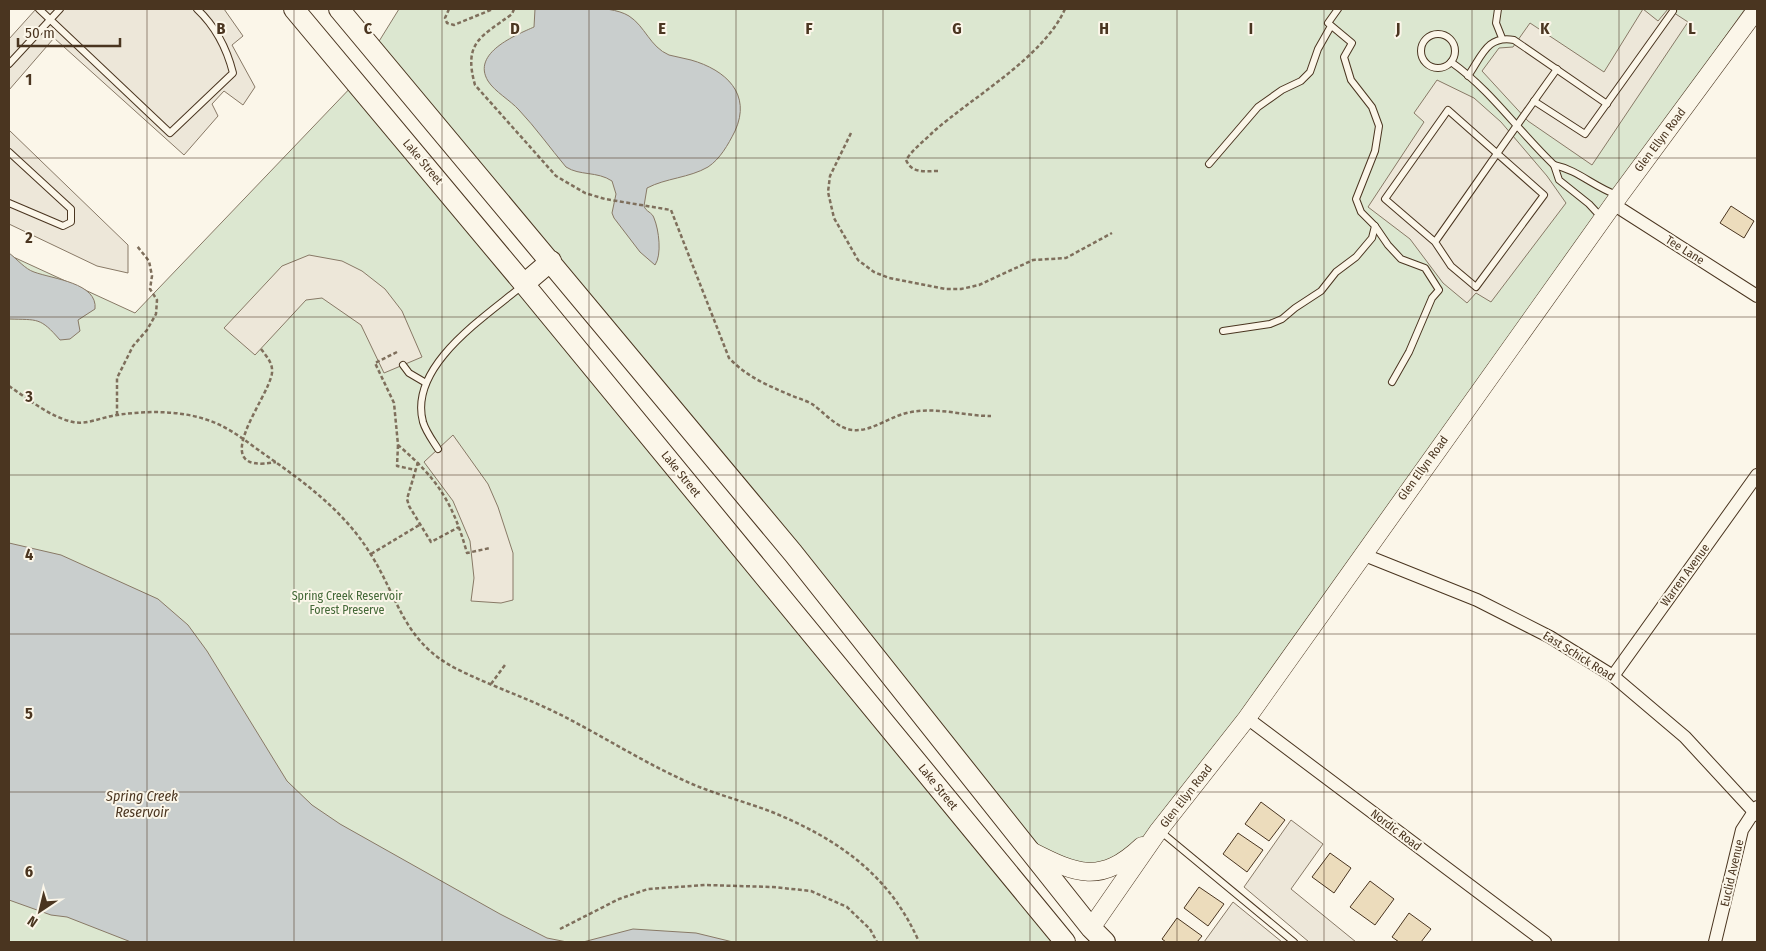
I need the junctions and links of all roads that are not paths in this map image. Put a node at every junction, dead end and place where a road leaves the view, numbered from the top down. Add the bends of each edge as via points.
1 (39, 9) edge
2 (60, 9) edge
3 (198, 9) edge
4 (294, 9) edge
5 (339, 9) edge
6 (1338, 9) edge
7 (1498, 9) edge
8 (1757, 9) edge
9 (1673, 11) dead end
10 (50, 19) junction
11 (1331, 26) junction
12 (1502, 38) junction
13 (1451, 62) junction
14 (9, 64) edge
15 (1557, 69) junction
16 (1468, 76) junction
17 (1534, 101) junction
18 (1607, 104) junction
19 (1516, 126) junction
20 (9, 152) edge
21 (1497, 154) junction
22 (1209, 164) dead end
23 (1554, 165) junction
24 (1616, 200) junction
25 (9, 203) edge
26 (1602, 219) junction
27 (1375, 226) junction
28 (1435, 242) junction
29 (551, 261) junction
30 (524, 284) junction
31 (1757, 296) edge
32 (1224, 331) dead end
33 (403, 365) dead end
34 (1392, 382) dead end
35 (426, 383) junction
36 (438, 449) dead end
37 (1757, 475) edge
38 (1362, 554) junction
39 (1613, 676) junction
40 (1247, 718) junction
41 (1756, 811) edge
42 (1158, 830) junction
43 (1029, 850) junction
44 (1098, 935) edge
45 (1066, 942) edge
46 (1294, 942) edge
47 (1545, 942) edge
48 (1715, 942) edge

1 - 10 lane
2 - 10 lane
3 - 10 lane via 228,53 233,73 170,133
4 - 30 main road, Lake Street
5 - 29 main road
6 - 11 lane via 1328,23
7 - 12 lane via 1496,23
8 - 24 street, Glen Ellyn Road
9 - 18 lane
10 - 14 lane
11 - 22 lane via 1310,72 1258,107
11 - 27 lane via 1352,43 1344,58 1351,80 1372,107 1379,126 1375,151 1356,199 1361,212
12 - 15 lane via 1514,40
12 - 16 lane via 1491,43
13 - 13 lane via 1455,49 1448,38 1435,34 1424,41 1420,54 1427,65 1440,69
13 - 16 lane
15 - 17 lane
15 - 18 lane
16 - 19 lane
17 - 18 lane via 1585,134
17 - 19 lane
19 - 21 lane
19 - 23 lane
20 - 25 lane via 71,209 71,222 62,226
21 - 28 lane
21 - 28 lane via 1544,195 1476,287 1451,266
21 - 28 lane via 1448,110 1384,199
23 - 24 lane via 1570,168
23 - 26 lane via 1559,180
24 - 26 street, Glen Ellyn Road
24 - 31 street, Tee Lane
26 - 38 street, Glen Ellyn Road
27 - 32 lane via 1372,238 1356,257 1336,272 1322,291 1282,320
27 - 34 lane via 1401,259 1425,268 1439,290 1432,298
29 - 30 main road
29 - 43 main road via 780,537
30 - 35 lane via 464,336 436,365
30 - 45 main road, Lake Street
33 - 35 lane
35 - 36 lane via 422,393 423,424
37 - 39 street, Warren Avenue
38 - 39 street, East Schick Road via 1477,600 1543,633
38 - 40 street, Glen Ellyn Road
39 - 41 street, East Schick Road via 1685,737
40 - 42 street, Glen Ellyn Road
40 - 47 street, Nordic Road
41 - 48 street, Euclid Avenue via 1742,830
42 - 43 street via 1132,856 1109,871 1068,870
42 - 44 street, Glen Ellyn Road
42 - 46 lane
43 - 44 main road
44 - 45 main road

